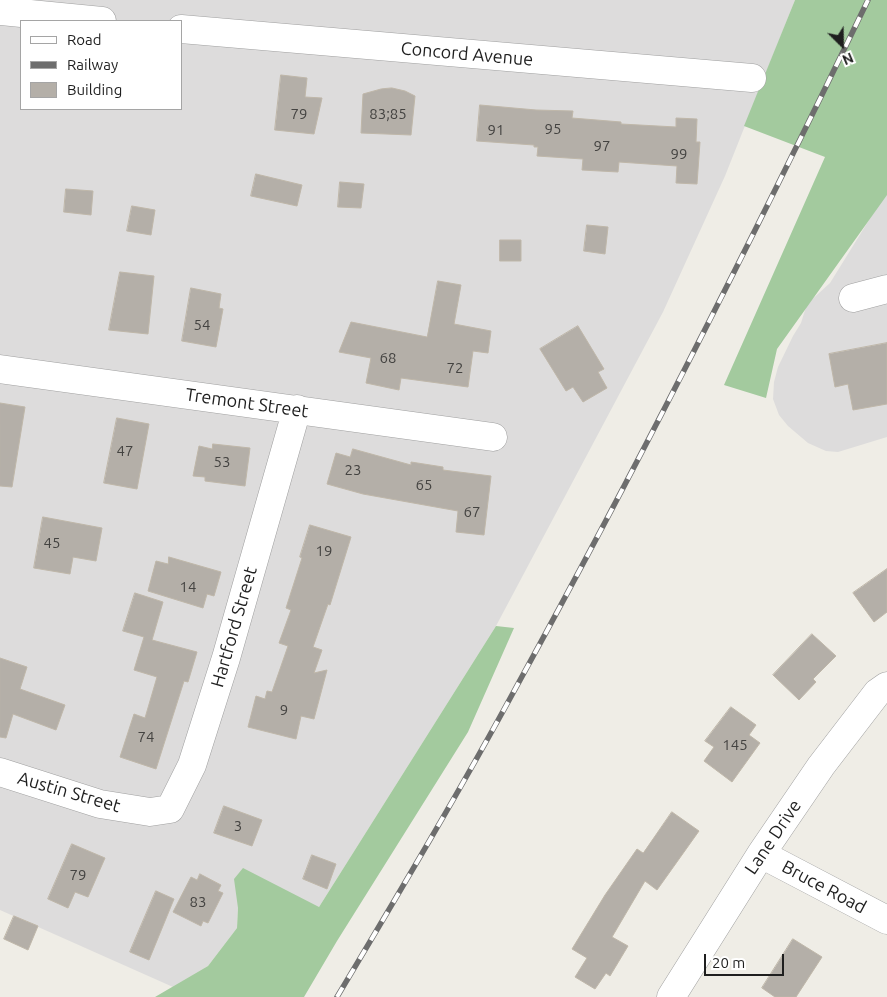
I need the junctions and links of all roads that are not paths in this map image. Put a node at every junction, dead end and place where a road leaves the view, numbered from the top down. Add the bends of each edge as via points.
1 (0, 12) edge
2 (91, 20) edge
3 (182, 29) edge
4 (752, 78) dead end
5 (887, 289) edge
6 (853, 298) dead end
7 (0, 369) edge
8 (297, 409) junction
9 (493, 437) dead end
10 (887, 686) edge
11 (0, 772) edge
12 (138, 810) joint
13 (761, 854) junction
14 (887, 920) edge
15 (671, 997) edge

1 - 2 street
3 - 4 street, Concord Avenue
5 - 6 street
7 - 8 street, Tremont Street
8 - 9 street, Tremont Street
8 - 12 street, Hartford Street via 192,765 170,808 150,812
10 - 13 street, Lane Drive via 877,693 821,766
11 - 12 street, Austin Street via 100,804
13 - 14 street, Bruce Road
13 - 15 street, Lane Drive

